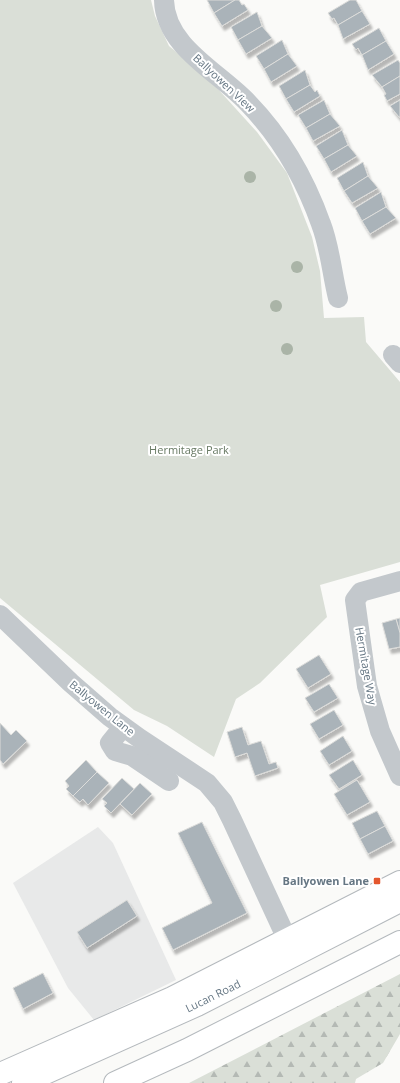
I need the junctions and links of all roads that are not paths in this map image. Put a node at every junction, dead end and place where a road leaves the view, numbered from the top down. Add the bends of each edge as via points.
1 (164, 0) edge
2 (338, 298) dead end
3 (400, 581) edge
4 (0, 615) edge
5 (123, 727) junction
6 (400, 776) edge
7 (169, 781) dead end
8 (400, 882) edge
9 (400, 901) edge
10 (287, 939) junction
11 (400, 942) edge
12 (0, 1074) edge
13 (23, 1083) edge
14 (115, 1083) edge

1 - 2 street, Ballyowen View via 171,30 187,48 248,102 278,140 302,178 322,225
3 - 6 street, Hermitage Way via 361,592 355,600 367,686 380,731
4 - 5 street, Ballyowen Lane via 71,683
5 - 7 street via 110,743 115,751 132,756
5 - 10 street, Ballyowen Lane via 207,783 223,802
8 - 10 highway
9 - 13 highway, Lucan Road via 197,1005
10 - 12 highway via 131,1017
11 - 14 highway via 187,1050

